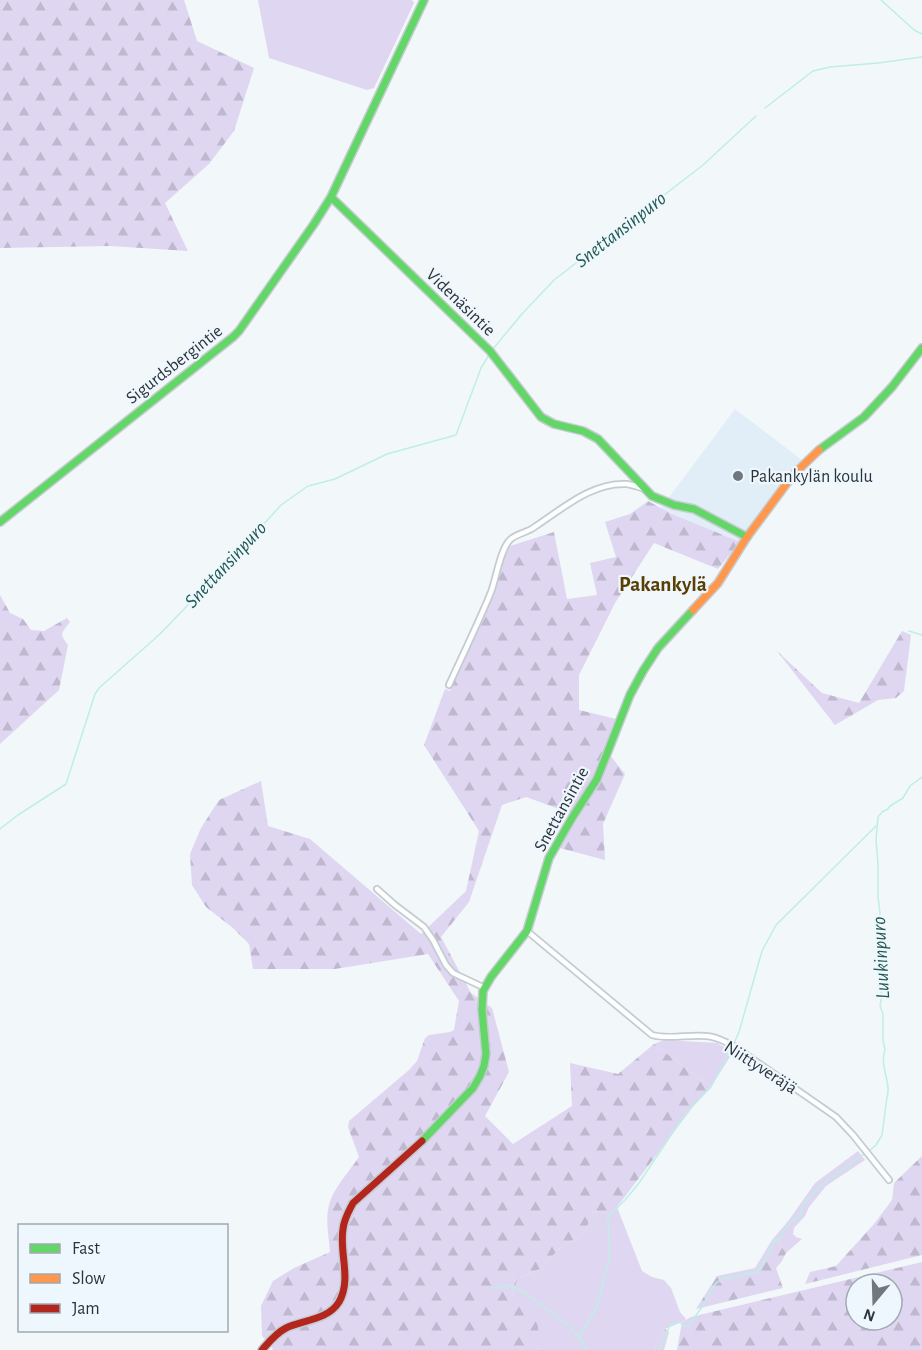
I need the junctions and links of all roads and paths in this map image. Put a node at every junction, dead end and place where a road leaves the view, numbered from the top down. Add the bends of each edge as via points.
1 (424, 0) edge
2 (332, 197) junction
3 (922, 348) edge
4 (645, 489) junction
5 (0, 522) edge
6 (747, 537) junction
7 (449, 685) dead end
8 (377, 889) dead end
9 (527, 931) junction
10 (485, 988) junction
11 (889, 1180) dead end
12 (262, 1350) edge

1 - 2 street
2 - 4 street, Videnäsintie via 490,351 541,417 598,438
2 - 5 street, Sigurdsbergintie via 233,337
3 - 6 street, Snettansintie via 864,417 793,475
4 - 6 street, Videnäsintie via 651,496 694,509
4 - 7 street via 628,484 594,491 509,540
6 - 9 street, Snettansintie via 718,583 658,648 643,671 597,779 549,858
8 - 10 street via 424,927 453,973
9 - 10 street, Snettansintie
9 - 11 street, Niittyveräjä via 652,1035 707,1036 743,1052 836,1117
10 - 12 street via 482,999 486,1054 473,1088 347,1211 341,1235 346,1282 339,1303 318,1317 286,1328

